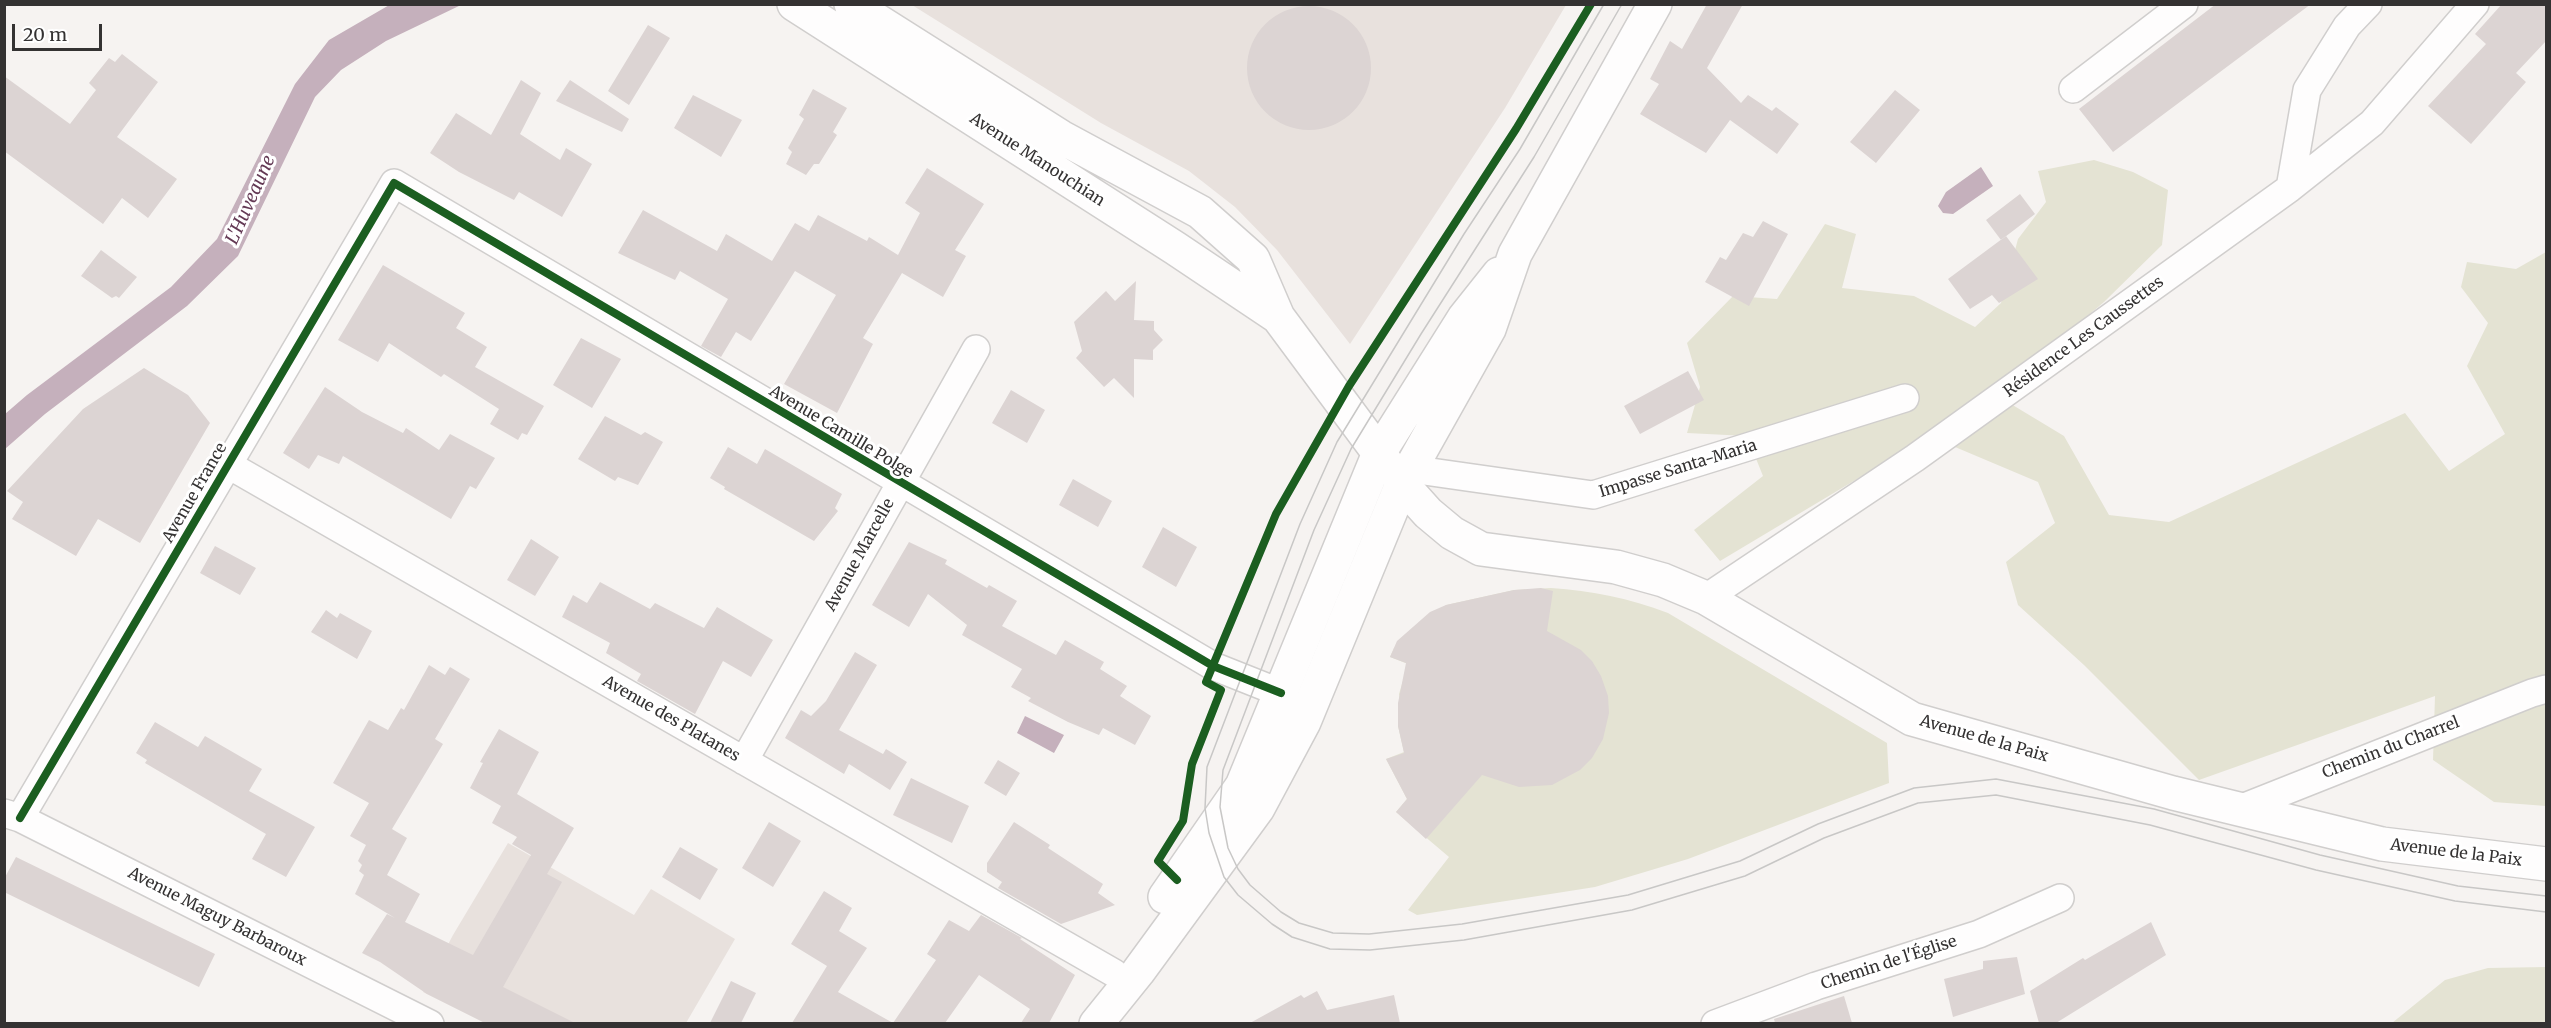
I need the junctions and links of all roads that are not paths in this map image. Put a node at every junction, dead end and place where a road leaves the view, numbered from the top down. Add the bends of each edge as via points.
1 (794, 4) edge
2 (851, 4) edge
3 (1655, 4) edge
4 (2184, 4) edge
5 (2368, 4) edge
6 (2475, 4) edge
7 (2073, 89) dead end
8 (394, 183) joint
9 (2290, 188) junction
10 (1515, 254) junction
11 (1278, 317) junction
12 (976, 349) dead end
13 (1905, 398) dead end
14 (1379, 453) junction
15 (227, 464) junction
16 (1406, 476) junction
17 (901, 483) junction
18 (1707, 598) junction
19 (2547, 689) edge
20 (1281, 693) junction
21 (744, 761) junction
22 (2237, 810) junction
23 (12, 815) edge
24 (2547, 864) edge
25 (2060, 898) dead end
26 (1114, 973) junction
27 (430, 1023) edge
28 (1095, 1023) edge
29 (1715, 1023) edge

1 - 11 main road, Avenue Manouchian
2 - 11 main road, Avenue Manouchian via 1061,137 1200,212 1253,259
3 - 10 main road
4 - 7 street
5 - 9 street via 2347,26 2307,90
6 - 9 street, Résidence Les Caussettes via 2372,123
8 - 15 street, Avenue France
8 - 17 street, Avenue Camille Polge
9 - 18 street, Résidence Les Caussettes via 1915,458
10 - 14 main road via 1464,318
10 - 16 main road via 1489,329
11 - 14 main road, Avenue Manouchian
12 - 17 street, Avenue Marcelle
13 - 16 street, Impasse Santa-Maria via 1593,495
14 - 16 main road, Avenue Manouchian
14 - 20 main road
15 - 21 street, Avenue des Platanes
15 - 23 street, Avenue France
16 - 18 main road, Avenue de la Paix via 1428,513 1452,533 1481,549 1616,567
16 - 28 main road via 1304,722 1258,808 1138,972
17 - 20 street, Avenue Camille Polge via 1213,666
17 - 21 street, Avenue Marcelle
18 - 22 main road, Avenue de la Paix via 1912,719
19 - 22 street, Chemin du Charrel
20 - 26 main road via 1242,786
21 - 26 street, Avenue des Platanes
22 - 24 main road, Avenue de la Paix via 2382,844
23 - 27 street, Avenue Maguy Barbaroux
25 - 29 street, Chemin de l'Église via 1979,934
26 - 28 main road

